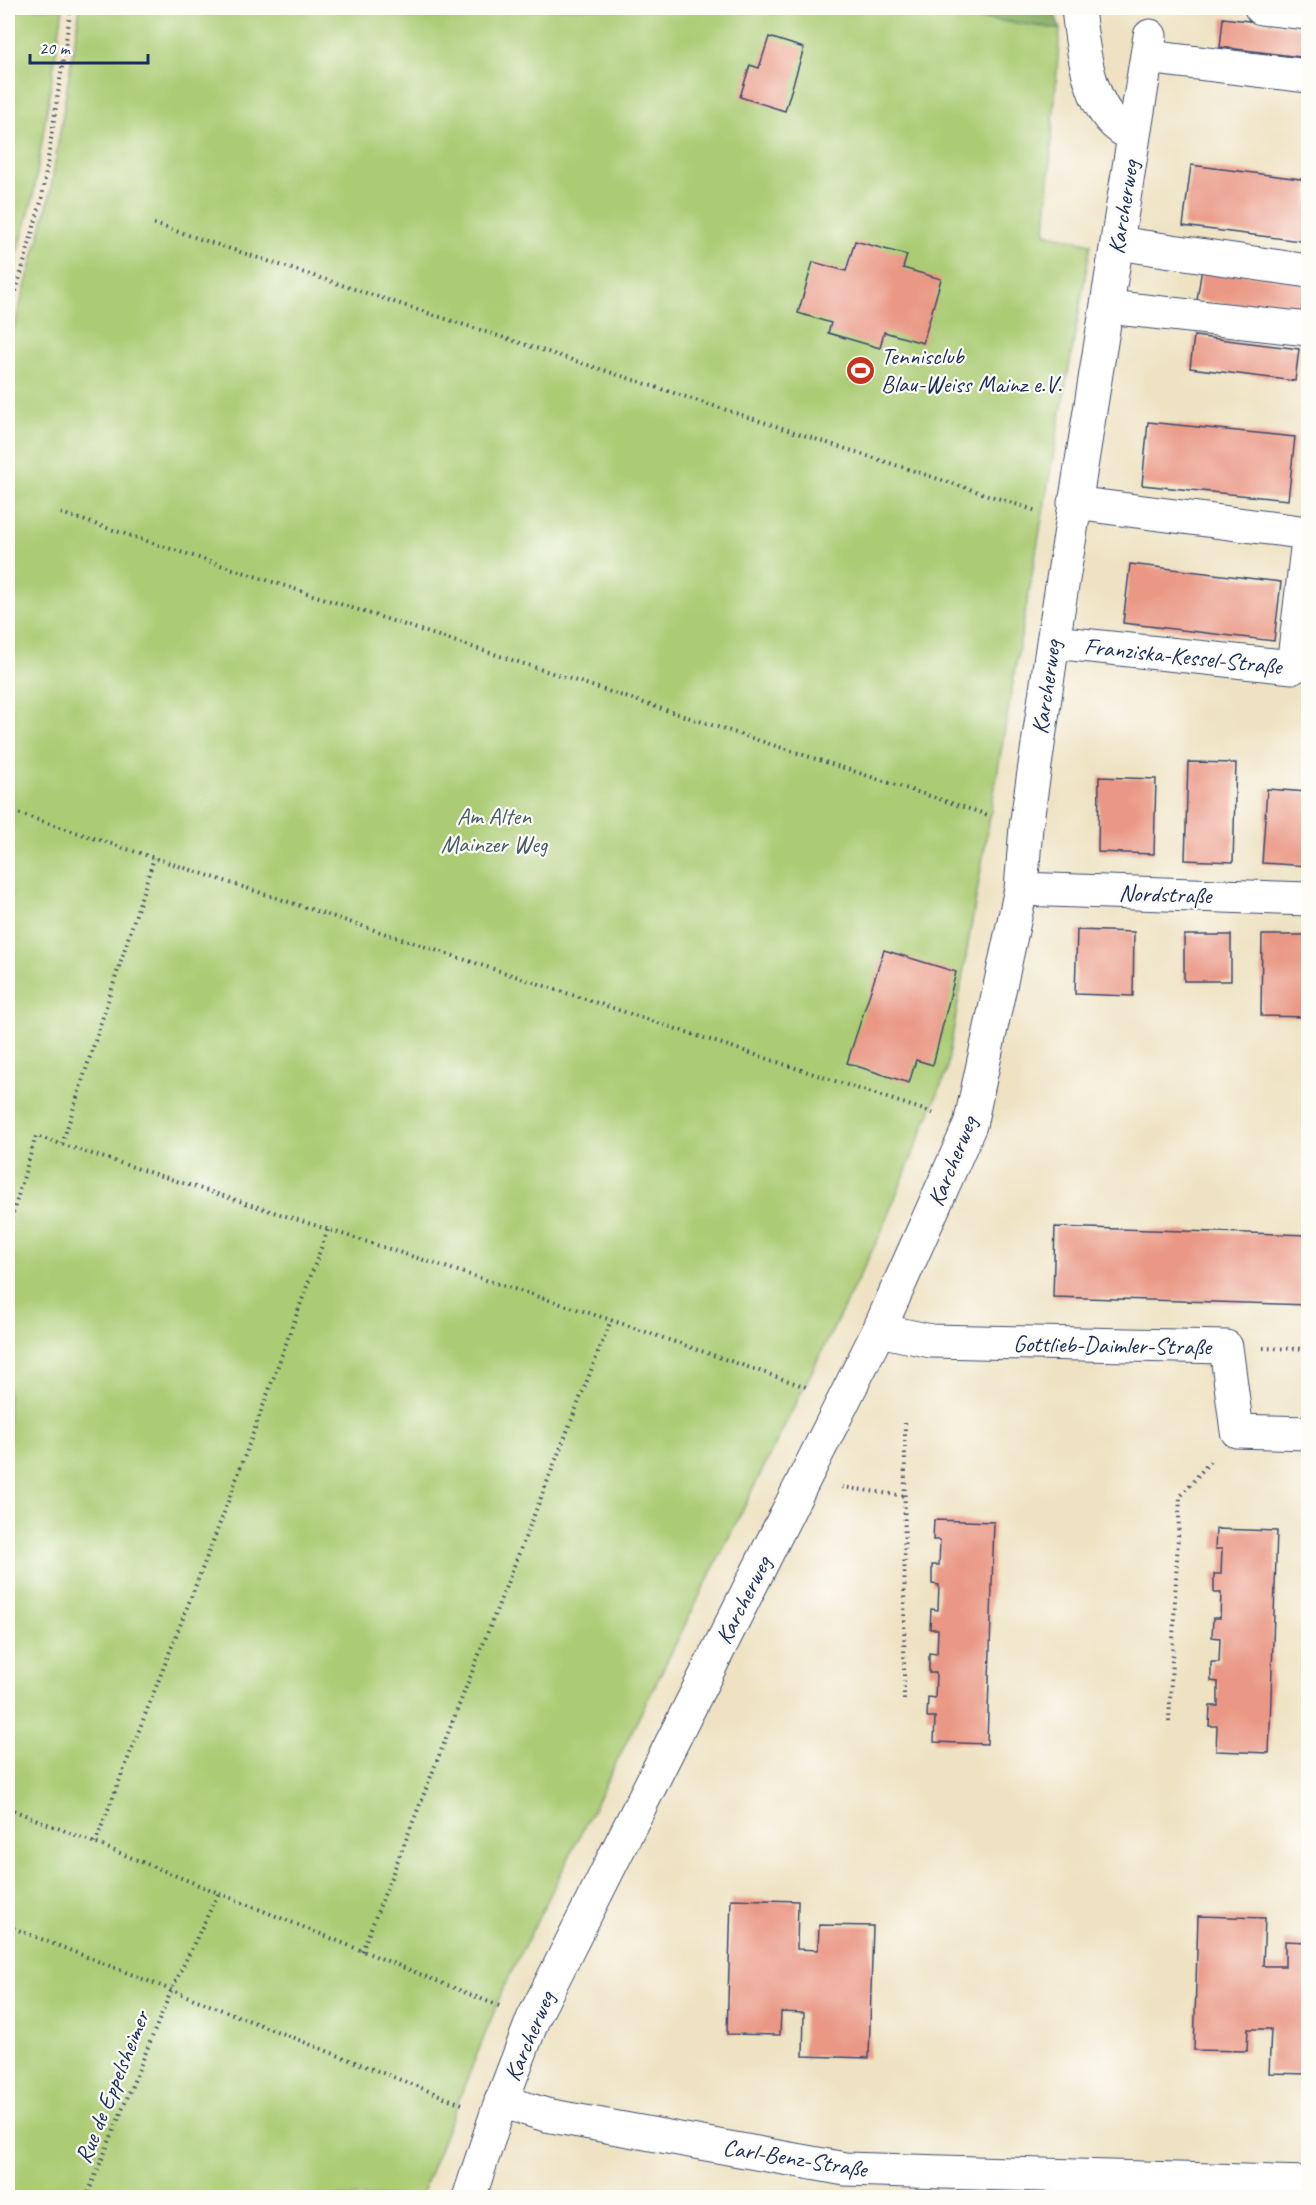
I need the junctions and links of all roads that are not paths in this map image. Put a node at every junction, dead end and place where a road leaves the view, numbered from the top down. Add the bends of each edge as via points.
1 (1078, 8) edge
2 (1261, 8) edge
3 (1308, 13) edge
4 (1308, 76) edge
5 (1134, 135) junction
6 (1117, 243) junction
7 (1308, 271) edge
8 (1108, 307) junction
9 (1308, 329) edge
10 (1073, 513) junction
11 (1308, 533) edge
12 (1308, 540) edge
13 (1053, 642) junction
14 (1021, 889) junction
15 (1308, 899) edge
16 (879, 1330) junction
17 (1308, 1433) edge
18 (501, 2101) junction
19 (1308, 2183) edge
20 (918, 2185) edge
21 (469, 2198) edge

1 - 5 street via 1091,82 1114,122
2 - 3 street
4 - 5 street, Karcherweg via 1149,46
5 - 6 street, Karcherweg
6 - 7 street
6 - 8 street, Karcherweg
8 - 9 street
8 - 10 street, Karcherweg
10 - 11 street
10 - 13 street, Karcherweg
12 - 13 street, Franziska-Kessel-Straße via 1293,667
13 - 14 street, Karcherweg via 1026,827
14 - 15 street, Nordstraße
14 - 16 street, Karcherweg via 970,1125
16 - 17 street, Gottlieb-Daimler-Straße via 931,1341 1226,1347 1237,1431
16 - 18 street, Karcherweg via 533,2019
18 - 20 street, Carl-Benz-Straße via 546,2115
18 - 21 street, Karcherweg
19 - 20 street, Carl-Benz-Straße

